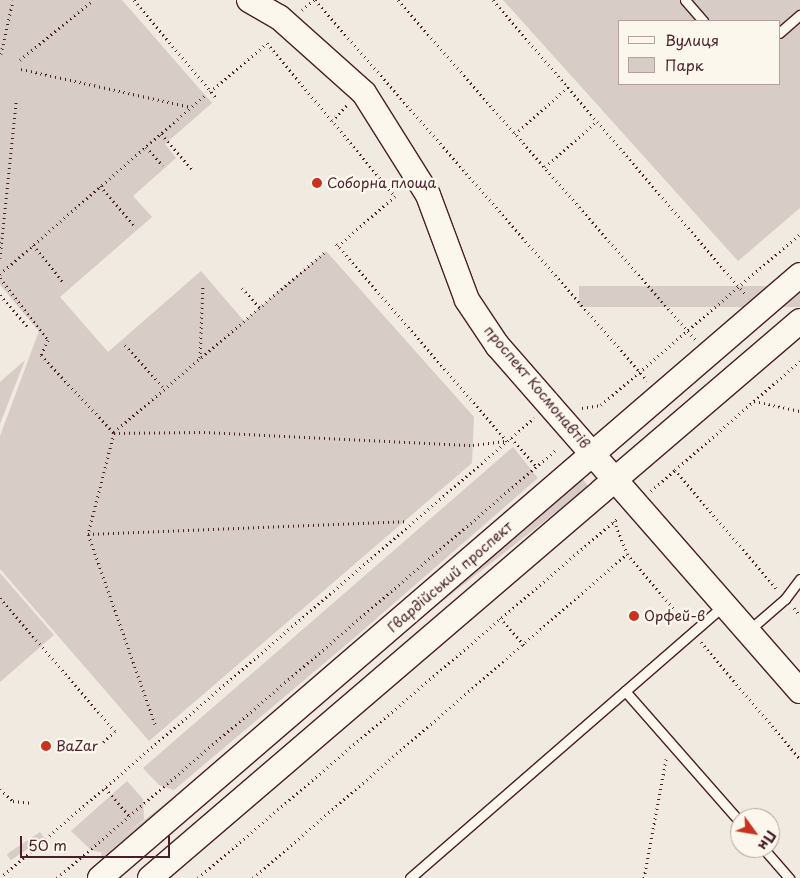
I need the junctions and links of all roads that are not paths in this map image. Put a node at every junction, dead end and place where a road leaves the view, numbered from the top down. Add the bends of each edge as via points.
1 (249, 0) edge
2 (685, 0) edge
3 (800, 15) edge
4 (702, 20) edge
5 (780, 32) edge
6 (800, 275) edge
7 (800, 321) edge
8 (593, 453) junction
9 (615, 478) junction
10 (800, 579) edge
11 (725, 604) junction
12 (748, 631) junction
13 (625, 691) junction
14 (800, 691) edge
15 (730, 811) edge
16 (772, 858) edge
17 (100, 878) edge
18 (150, 878) edge
19 (410, 878) edge
20 (789, 878) edge

1 - 8 main road, проспект Космонавтів via 279,17 364,93 428,194 467,300 497,345
2 - 4 lane
3 - 5 lane
6 - 8 main road, Гвардійський проспект
7 - 9 main road
8 - 9 main road, проспект Космонавтів
8 - 17 main road, Гвардійський проспект
9 - 11 main road, проспект Космонавтів
9 - 18 main road
10 - 12 lane via 785,598
11 - 12 main road, проспект Космонавтів
11 - 13 lane
12 - 14 main road, проспект Космонавтів
13 - 15 lane
13 - 19 lane
16 - 20 lane

